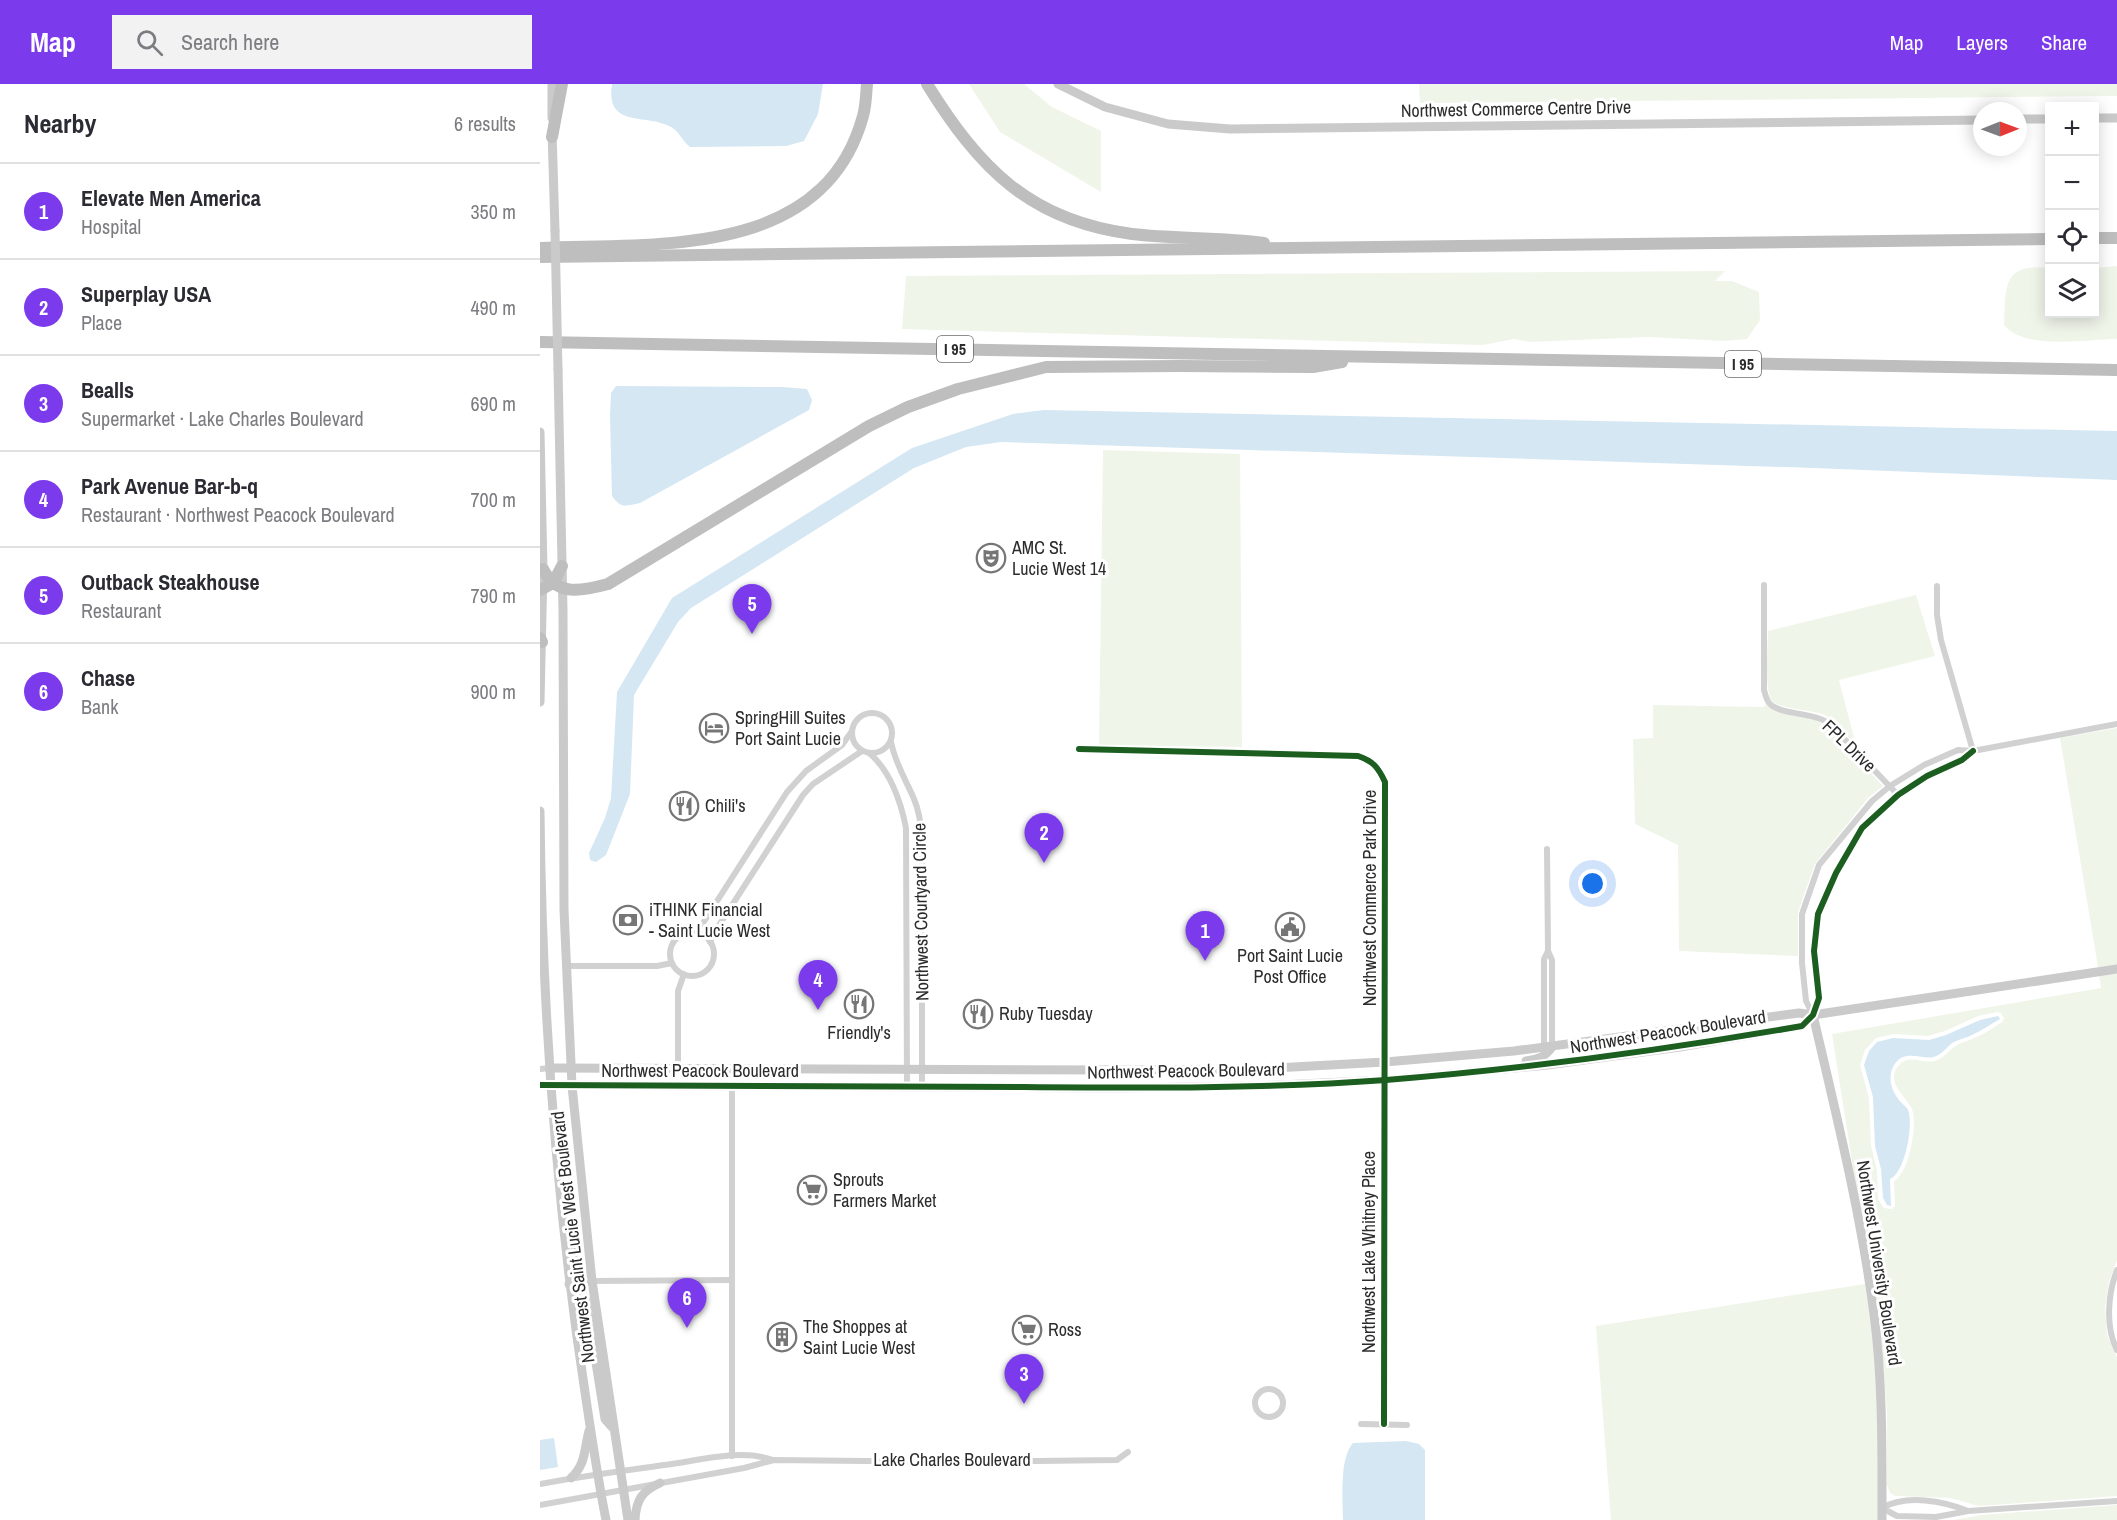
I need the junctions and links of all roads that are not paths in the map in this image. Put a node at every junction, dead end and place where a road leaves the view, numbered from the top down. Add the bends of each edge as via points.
1 (552, 84) edge
2 (562, 84) edge
3 (867, 84) edge
4 (927, 84) edge
5 (1058, 84) edge
6 (2099, 118) edge
7 (2117, 118) edge
8 (2027, 119) edge
9 (2045, 119) edge
10 (1973, 120) edge
11 (552, 137) junction
12 (2099, 238) edge
13 (2117, 238) edge
14 (2045, 239) edge
15 (540, 248) edge
16 (1304, 248) junction
17 (540, 257) edge
18 (540, 342) edge
19 (1370, 357) junction
20 (2117, 370) edge
21 (540, 432) edge
22 (562, 566) joint
23 (543, 569) joint
24 (1764, 585) dead end
25 (1937, 586) dead end
26 (549, 588) edge
27 (541, 640) edge
28 (540, 702) edge
29 (2117, 724) edge
30 (852, 731) junction
31 (891, 742) junction
32 (1079, 749) dead end
33 (1972, 751) junction
34 (866, 752) junction
35 (1890, 786) junction
36 (1898, 795) junction
37 (540, 811) edge
38 (755, 842) junction
39 (1547, 849) dead end
40 (767, 850) junction
41 (692, 932) junction
42 (710, 942) junction
43 (672, 963) junction
44 (567, 966) junction
45 (908, 967) junction
46 (923, 967) junction
47 (2117, 969) edge
48 (543, 973) edge
49 (684, 974) junction
50 (1813, 1015) junction
51 (1548, 1047) junction
52 (1385, 1062) junction
53 (545, 1068) edge
54 (571, 1068) junction
55 (678, 1068) junction
56 (907, 1070) junction
57 (922, 1070) junction
58 (1469, 1072) junction
59 (1385, 1080) junction
60 (540, 1085) edge
61 (550, 1085) junction
62 (572, 1086) junction
63 (732, 1086) junction
64 (907, 1087) junction
65 (922, 1087) junction
66 (554, 1137) junction
67 (2117, 1270) edge
68 (732, 1280) junction
69 (592, 1281) junction
70 (570, 1284) junction
71 (2117, 1350) edge
72 (1255, 1404) joint
73 (1361, 1424) dead end
74 (1384, 1424) junction
75 (1407, 1425) dead end
76 (590, 1426) junction
77 (614, 1429) junction
78 (1128, 1452) dead end
79 (732, 1456) junction
80 (774, 1460) junction
81 (620, 1471) junction
82 (597, 1474) junction
83 (570, 1478) junction
84 (660, 1483) junction
85 (540, 1484) edge
86 (622, 1489) junction
87 (601, 1493) junction
88 (2117, 1501) edge
89 (540, 1505) edge
90 (1882, 1508) junction
91 (1968, 1511) junction
92 (606, 1520) edge
93 (628, 1520) edge
94 (635, 1520) edge
95 (1882, 1520) edge

1 - 11 street
2 - 11 highway
3 - 15 highway via 864,114 837,172 817,194 794,210 761,225 695,242
4 - 16 highway via 957,131 991,170 1038,204 1075,221 1134,234 1248,240
5 - 10 street, Northwest Commerce Centre Drive via 1105,107 1158,122 1230,129
6 - 7 street
8 - 9 street
11 - 22 street, bridge
12 - 13 highway
14 - 16 highway
16 - 17 highway
18 - 19 highway, I 95
19 - 20 highway, I 95
19 - 26 highway via 1313,367 1046,367 958,389 869,426 608,584 585,589
21 - 23 street
22 - 26 highway
23 - 26 highway
24 - 35 street, FPL Drive via 1764,690 1769,703 1830,724
25 - 33 street via 1941,640
26 - 27 street
26 - 44 street, Northwest Saint Lucie West Boulevard
27 - 28 street
29 - 33 street
30 - 31 street via 856,720 874,712 890,723
30 - 34 street via 855,744
30 - 38 street via 842,745 787,792
31 - 34 street via 883,750
31 - 46 street, Northwest Courtyard Circle via 920,818
32 - 52 street, Northwest Commerce Park Drive via 1339,754 1372,761 1385,782 1386,795
33 - 35 street via 1958,750
33 - 36 street
34 - 40 street via 813,784
34 - 45 street, Northwest Courtyard Circle via 878,760 896,793 906,828
35 - 36 street, FPL Drive
35 - 50 street via 1872,801 1819,865 1802,914 1806,1000
36 - 50 street via 1862,828 1818,914 1814,951 1819,998
37 - 48 street
38 - 40 street
38 - 41 street via 703,923
39 - 51 street via 1548,951 1552,960
40 - 42 street
41 - 42 street
41 - 43 street via 673,942
42 - 49 street via 713,954 708,967 697,975
43 - 44 street
43 - 49 street
44 - 54 street, Northwest Saint Lucie West Boulevard
45 - 46 street
45 - 56 street, Northwest Courtyard Circle
46 - 57 street, Northwest Courtyard Circle
47 - 50 street, Northwest Peacock Boulevard
48 - 53 street
49 - 55 street via 678,991
50 - 51 street, Northwest Peacock Boulevard via 1797,1013
50 - 58 street, Northwest Peacock Boulevard via 1802,1026 1713,1041
50 - 90 street, Northwest University Boulevard via 1848,1167 1874,1316 1882,1410
51 - 52 street, Northwest Peacock Boulevard
51 - 58 street via 1546,1055 1539,1059 1483,1065
52 - 57 street, Northwest Peacock Boulevard via 1257,1069
52 - 59 street, Northwest Commerce Park Drive
53 - 54 street, Northwest Peacock Boulevard
53 - 61 street
54 - 55 street, Northwest Peacock Boulevard
54 - 62 street, Northwest Saint Lucie West Boulevard
55 - 56 street, Northwest Peacock Boulevard
56 - 57 street, Northwest Peacock Boulevard
56 - 64 street, Northwest Courtyard Circle
57 - 65 street, Northwest Courtyard Circle
58 - 59 street, Northwest Peacock Boulevard
59 - 65 street, Northwest Peacock Boulevard via 1225,1086
59 - 74 street, Northwest Lake Whitney Place
60 - 61 street
61 - 62 street, Northwest Peacock Boulevard
61 - 66 street
62 - 63 street, Northwest Peacock Boulevard
62 - 69 street, Northwest Saint Lucie West Boulevard
63 - 64 street, Northwest Peacock Boulevard
63 - 68 street
64 - 65 street, Northwest Peacock Boulevard
66 - 69 street via 562,1152 575,1263 582,1275
66 - 70 street
67 - 71 street via 2110,1304
68 - 69 street
68 - 79 street
69 - 77 street, Northwest Saint Lucie West Boulevard
70 - 76 street
70 - 77 street via 586,1300 605,1419
72 - 72 street via 1259,1413 1269,1418 1280,1412 1284,1403 1278,1392 1268,1389 1258,1395
73 - 74 street
74 - 75 street
76 - 82 street
76 - 83 street via 584,1460
77 - 81 street, Northwest Saint Lucie West Boulevard
78 - 80 street, Lake Charles Boulevard via 1117,1460
79 - 80 street
79 - 81 street
80 - 84 street
81 - 82 street
81 - 86 street, Northwest Saint Lucie West Boulevard
82 - 83 street
82 - 87 street
83 - 85 street
84 - 86 street
84 - 94 street via 641,1495
86 - 87 street
86 - 93 street, Northwest Saint Lucie West Boulevard
87 - 89 street
87 - 92 street
88 - 91 street
90 - 91 street via 1897,1516 1944,1516
90 - 91 street via 1894,1502 1932,1502
90 - 95 street, Northwest University Boulevard

